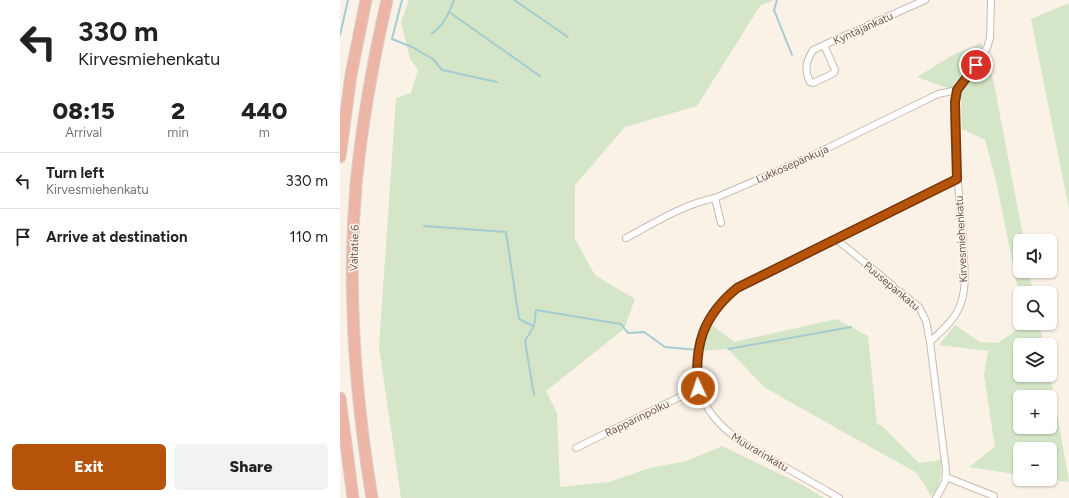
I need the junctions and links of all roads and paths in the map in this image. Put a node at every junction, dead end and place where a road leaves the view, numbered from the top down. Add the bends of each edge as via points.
1 (366, 0) edge
2 (387, 0) edge
3 (925, 0) edge
4 (991, 0) edge
5 (824, 45) junction
6 (957, 90) junction
7 (340, 157) edge
8 (957, 179) junction
9 (715, 198) junction
10 (721, 223) dead end
11 (626, 238) dead end
12 (836, 240) junction
13 (930, 342) junction
14 (698, 388) junction
15 (340, 398) edge
16 (576, 448) dead end
17 (946, 477) junction
18 (994, 496) dead end
19 (353, 498) edge
20 (372, 498) edge
21 (839, 498) edge
22 (936, 498) edge

1 - 7 highway via 357,40
2 - 20 highway, Valtatie 6 via 363,125 356,186 353,266 356,364
3 - 5 street, Kyntäjänkatu
4 - 6 street, Kirvesmiehenkatu via 992,29 987,48
5 - 5 street, Kyntäjänkatu via 835,70 834,73 813,83 806,74 810,56 813,50
6 - 8 street, Kirvesmiehenkatu via 954,114
6 - 9 street, Lukkosepänkuja via 938,94 800,161
8 - 12 street, Muurarinkatu
8 - 13 street, Kirvesmiehenkatu via 964,292 959,310 952,321
9 - 10 street
9 - 11 street, Lukkosepänkuja via 679,211
12 - 13 street, Puusepänkatu via 919,307 926,321
12 - 14 street, Muurarinkatu via 749,282 726,297 702,334 697,362
13 - 17 street
14 - 16 street, Rapparinpolku
14 - 21 street, Muurarinkatu via 718,423 738,441
15 - 19 highway
17 - 18 street
17 - 22 street

